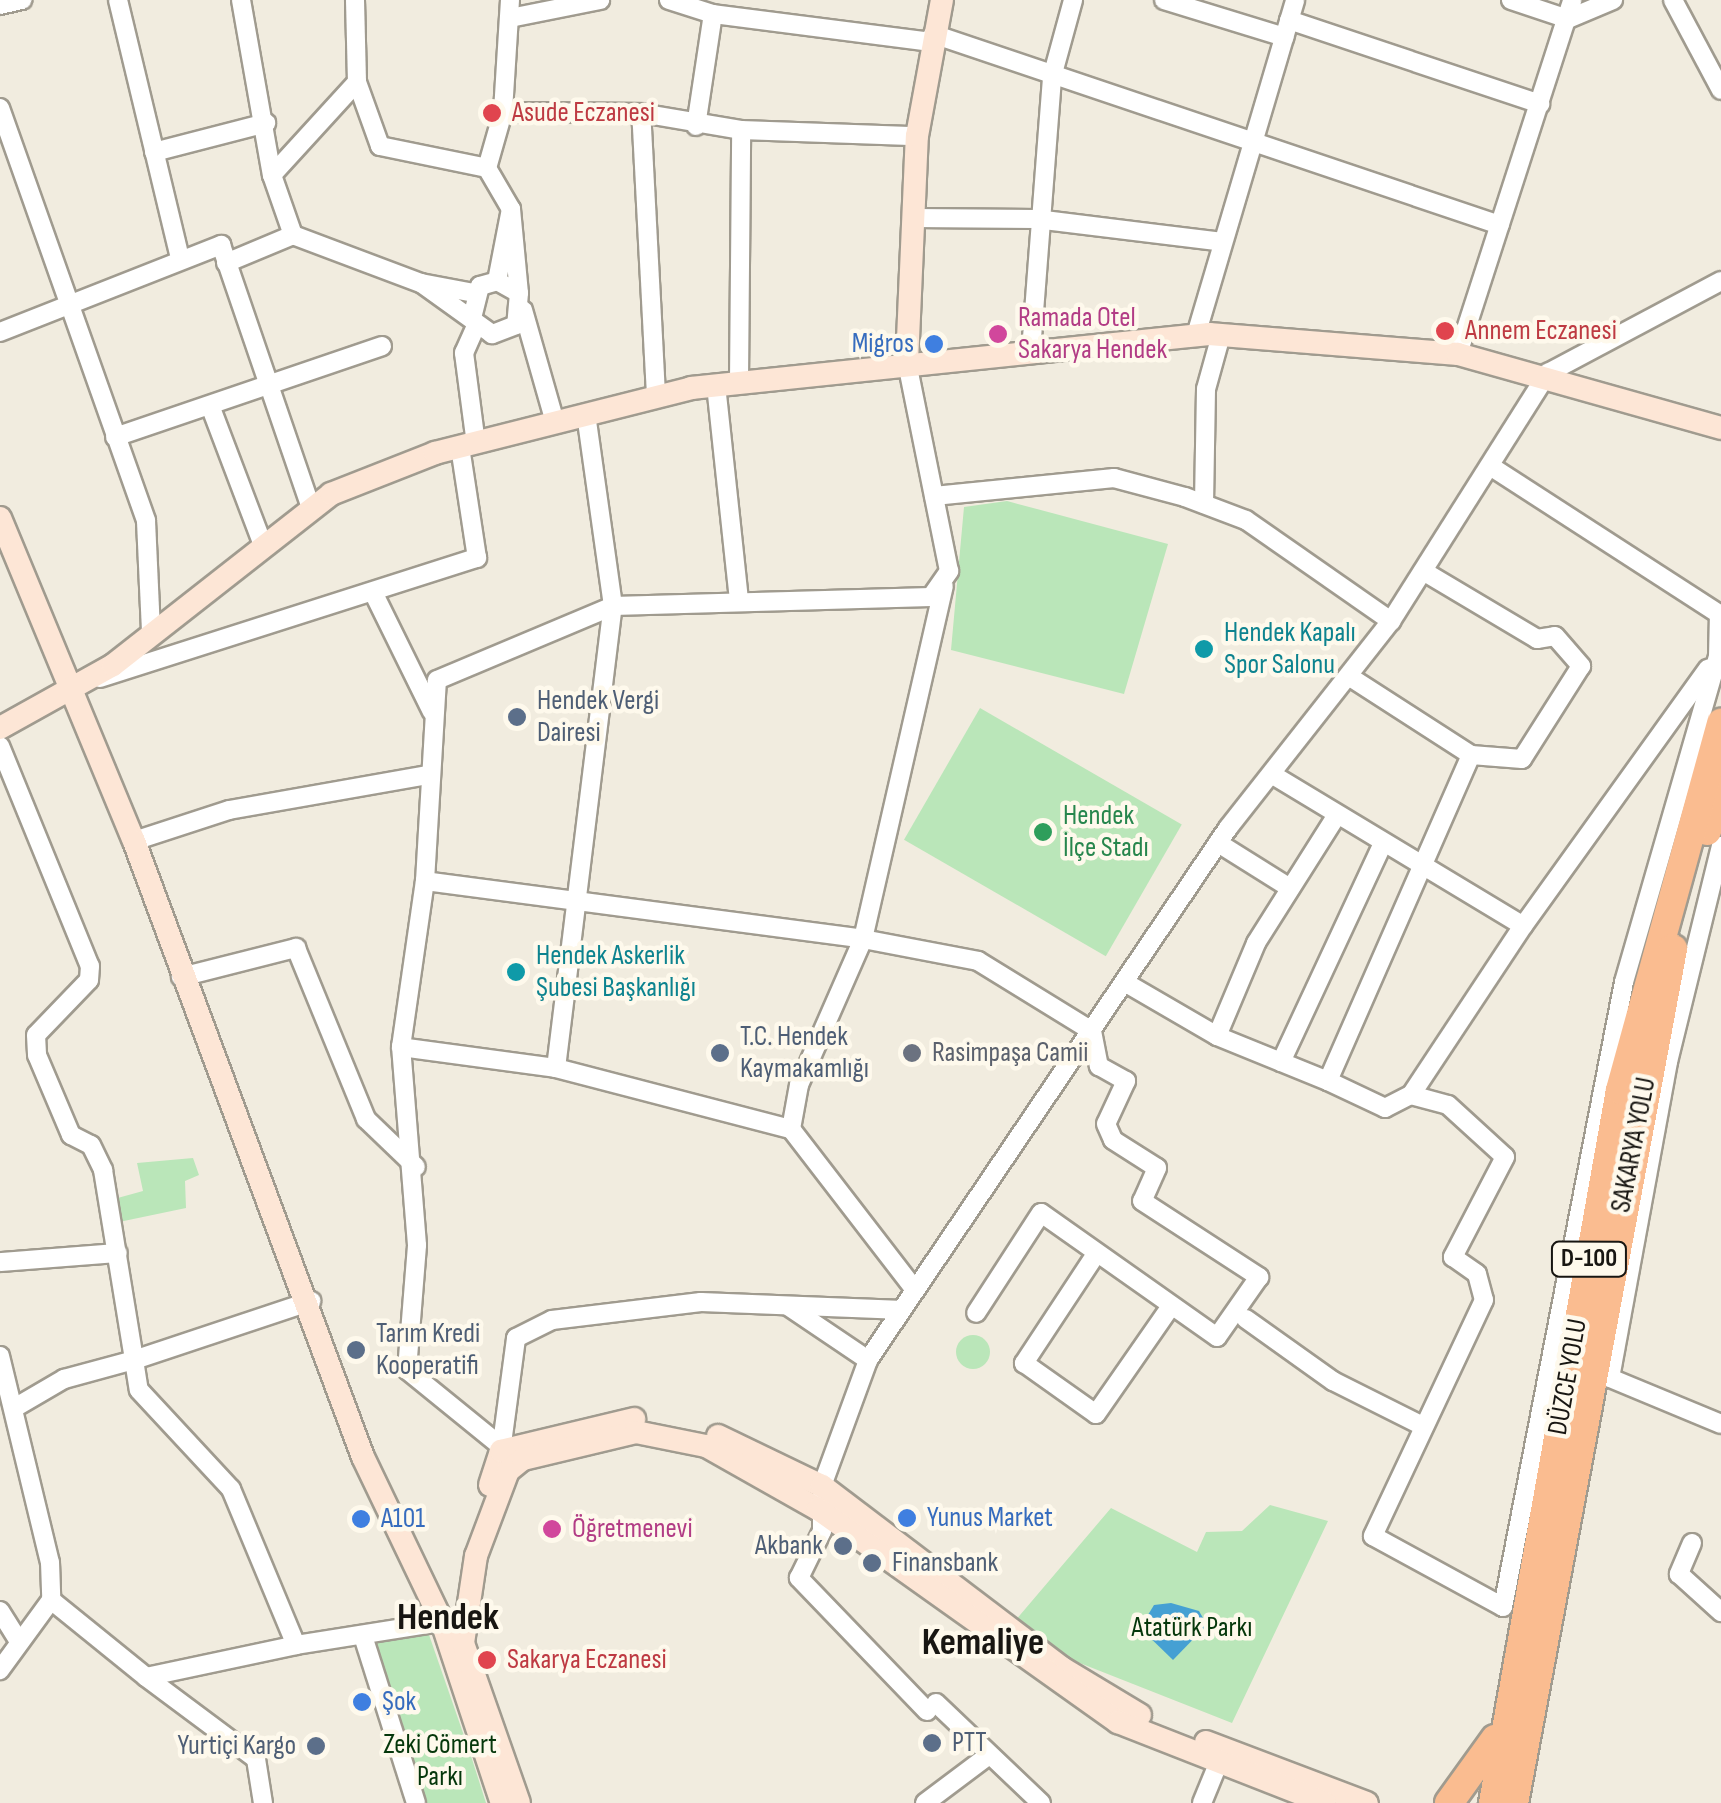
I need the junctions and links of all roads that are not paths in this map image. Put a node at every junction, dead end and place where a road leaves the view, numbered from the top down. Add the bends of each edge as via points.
1 (22, 0) edge
2 (118, 0) edge
3 (241, 0) edge
4 (354, 0) edge
5 (600, 0) edge
6 (669, 0) edge
7 (942, 0) edge
8 (1073, 0) edge
9 (1164, 0) edge
10 (1295, 0) edge
11 (1510, 0) edge
12 (1572, 0) edge
13 (1612, 0) edge
14 (1673, 0) edge
15 (0, 5) edge
16 (510, 9) edge
17 (713, 14) junction
18 (1568, 19) junction
19 (1286, 28) junction
20 (932, 38) junction
21 (1052, 77) junction
22 (357, 82) junction
23 (1721, 90) edge
24 (1540, 104) junction
25 (0, 108) edge
26 (504, 112) junction
27 (642, 113) junction
28 (266, 123) junction
29 (696, 126) junction
30 (742, 130) junction
31 (917, 136) junction
32 (1252, 140) junction
33 (154, 152) junction
34 (487, 168) junction
35 (272, 175) junction
36 (511, 209) junction
37 (914, 218) junction
38 (1036, 218) junction
39 (1500, 225) junction
40 (293, 235) junction
41 (1223, 242) junction
42 (180, 255) junction
43 (226, 263) junction
44 (497, 281) junction
45 (1721, 281) edge
46 (421, 283) junction
47 (474, 292) junction
48 (72, 297) junction
49 (521, 302) junction
50 (474, 322) junction
51 (0, 332) edge
52 (1196, 335) junction
53 (1222, 335) junction
54 (382, 346) dead end
55 (1030, 351) junction
56 (1458, 354) junction
57 (907, 362) junction
58 (1548, 373) junction
59 (727, 383) junction
60 (268, 390) junction
61 (656, 394) junction
62 (211, 408) junction
63 (586, 414) junction
64 (556, 422) junction
65 (1721, 428) edge
66 (116, 437) junction
67 (468, 445) junction
68 (1495, 469) junction
69 (934, 496) junction
70 (1204, 504) junction
71 (311, 508) junction
72 (0, 518) edge
73 (262, 542) junction
74 (949, 571) junction
75 (1423, 571) junction
76 (374, 594) junction
77 (738, 600) junction
78 (613, 606) junction
79 (1391, 621) junction
80 (152, 632) junction
81 (1718, 657) junction
82 (1350, 677) junction
83 (70, 686) junction
84 (432, 712) junction
85 (1721, 723) edge
86 (0, 728) edge
87 (0, 746) edge
88 (1471, 756) junction
89 (427, 775) junction
90 (1272, 775) junction
91 (1721, 788) edge
92 (1337, 814) junction
93 (134, 841) junction
94 (1218, 843) junction
95 (1383, 843) junction
96 (1720, 852) edge
97 (1420, 866) junction
98 (425, 882) junction
99 (1290, 888) junction
100 (579, 903) junction
101 (1523, 926) junction
102 (863, 939) junction
103 (180, 976) junction
104 (1126, 983) junction
105 (1092, 1030) junction
106 (1217, 1036) junction
107 (401, 1047) junction
108 (1280, 1062) junction
109 (556, 1068) junction
110 (1328, 1081) junction
111 (1411, 1095) junction
112 (791, 1128) junction
113 (416, 1167) junction
114 (118, 1253) junction
115 (1096, 1254) junction
116 (0, 1262) edge
117 (911, 1286) junction
118 (311, 1301) junction
119 (788, 1305) junction
120 (1170, 1309) junction
121 (897, 1310) junction
122 (976, 1313) dead end
123 (1246, 1318) dead end
124 (0, 1356) edge
125 (134, 1360) junction
126 (868, 1360) junction
127 (16, 1406) junction
128 (1419, 1424) junction
129 (1721, 1424) edge
130 (512, 1455) junction
131 (820, 1497) junction
132 (1692, 1543) dead end
133 (50, 1600) junction
134 (0, 1611) edge
135 (1721, 1612) edge
136 (442, 1622) junction
137 (16, 1638) junction
138 (364, 1639) junction
139 (463, 1643) junction
140 (296, 1645) junction
141 (0, 1670) edge
142 (146, 1677) junction
143 (1517, 1720) junction
144 (984, 1758) junction
145 (1218, 1764) junction
146 (263, 1803) edge
147 (416, 1803) edge
148 (502, 1803) edge
149 (519, 1803) edge
150 (925, 1803) edge
151 (1041, 1803) edge
152 (1202, 1803) edge
153 (1324, 1803) edge
154 (1367, 1803) edge
155 (1449, 1803) edge
156 (1493, 1803) edge
157 (1514, 1803) edge
158 (1536, 1803) edge

1 - 15 street
2 - 33 street
3 - 28 street
4 - 22 street
5 - 16 street
6 - 17 street
7 - 20 main road
8 - 21 street
9 - 19 street
10 - 19 street
11 - 18 street
12 - 18 street
13 - 18 street
14 - 23 street
16 - 26 street
17 - 20 street
17 - 29 street
18 - 24 street
19 - 24 street
19 - 32 street
20 - 21 street
20 - 31 main road
21 - 32 street
21 - 38 street
22 - 34 street via 380,146
22 - 35 street
24 - 39 street
25 - 48 street
26 - 27 street
26 - 34 street
27 - 29 street
27 - 61 street
28 - 33 street
28 - 35 street
29 - 30 street
30 - 31 street
30 - 59 street
31 - 37 main road
32 - 39 street
32 - 41 street
33 - 42 street
34 - 36 street
35 - 40 street
36 - 44 street
36 - 49 street
37 - 38 street
37 - 57 main road
38 - 41 street
38 - 55 street
39 - 56 street
40 - 43 street
40 - 46 street
41 - 52 street
42 - 43 street via 220,244
42 - 48 street
43 - 60 street
44 - 47 street
44 - 49 street
45 - 58 street
46 - 47 street
46 - 50 street
47 - 50 street
48 - 51 street
48 - 66 street
49 - 50 street via 501,334
49 - 64 street
50 - 67 street via 464,353
52 - 53 main road
52 - 55 main road
53 - 56 main road
53 - 70 street via 1206,389
54 - 60 street
55 - 57 main road
56 - 58 main road
57 - 59 main road
57 - 69 street
58 - 65 main road
58 - 68 street
59 - 61 main road
59 - 77 street
60 - 62 street
60 - 71 street
61 - 63 main road
62 - 66 street
62 - 73 street
63 - 64 main road
63 - 78 street
64 - 67 main road
66 - 80 street via 146,521
67 - 71 main road
67 - 76 street via 477,558
68 - 75 street
68 - 81 street via 1720,614
69 - 70 street via 1114,478
69 - 74 street
70 - 79 street via 1246,520
71 - 73 main road
72 - 83 main road
73 - 80 main road
74 - 77 street via 931,597
74 - 102 street
75 - 79 street
75 - 88 street via 1536,639 1555,636 1581,666 1522,758
76 - 83 street
76 - 84 street
77 - 78 street
78 - 84 street via 437,680
78 - 100 street
79 - 82 street
80 - 83 main road
81 - 101 street
81 - 128 street via 1624,982 1503,1608 1372,1536
82 - 88 street
82 - 90 street
83 - 86 main road
83 - 93 main road
84 - 89 street
85 - 143 highway, DÜZCE YOLU / D-100 via 1620,1090
87 - 114 street via 90,966 89,980 36,1034 38,1055 71,1136 91,1146 103,1170
88 - 97 street
89 - 93 street via 228,810
89 - 98 street
90 - 92 street
90 - 94 street
91 - 143 highway, SAKARYA YOLU / D-100 via 1677,931
92 - 95 street
92 - 99 street
93 - 103 main road
94 - 99 street
94 - 104 street
95 - 97 street
95 - 108 street
96 - 129 street via 1668,1062 1610,1378
97 - 101 street
97 - 110 street
98 - 100 street
98 - 107 street
99 - 106 street
100 - 102 street
100 - 109 street
101 - 111 street
102 - 105 street via 978,961
102 - 112 street via 799,1085
103 - 113 street via 296,948 366,1119
103 - 118 main road
104 - 105 street
104 - 106 street
105 - 117 street
105 - 120 street via 1100,1066 1126,1081 1106,1124 1113,1140 1158,1168 1142,1201 1258,1278 1217,1337
106 - 108 street
107 - 109 street
107 - 113 street
108 - 110 street
109 - 112 street
110 - 111 street via 1385,1108
111 - 128 street via 1448,1105 1504,1158 1453,1257 1477,1274 1484,1300
112 - 117 street
113 - 130 street via 417,1301 406,1370
114 - 116 street
114 - 125 street
115 - 120 street
115 - 120 street via 1024,1363 1096,1414
115 - 122 street via 1042,1213
117 - 121 street
118 - 125 street
118 - 136 main road via 363,1457
119 - 121 street
119 - 126 street
119 - 130 street via 700,1302 552,1320 516,1338
121 - 126 street
123 - 128 street via 1333,1382
124 - 127 street
125 - 127 street via 64,1379
125 - 140 street via 139,1390 230,1490
126 - 131 street
127 - 133 street
130 - 131 main road via 636,1432 673,1434
130 - 136 main road
130 - 139 main road via 476,1556
131 - 144 street via 822,1531 799,1578
131 - 145 main road via 1118,1722
131 - 154 main road via 1125,1708
132 - 135 street via 1679,1574
133 - 137 street
133 - 142 street
134 - 137 street
136 - 138 street
136 - 139 main road
136 - 148 main road
137 - 141 street
138 - 140 street
138 - 147 street
139 - 149 main road
140 - 142 street
142 - 146 street via 256,1759
143 - 155 highway
143 - 156 highway, DÜZCE YOLU / D-100
143 - 157 highway, SAKARYA YOLU / D-100
143 - 158 highway
144 - 150 street
144 - 151 street
145 - 152 street
145 - 153 main road

